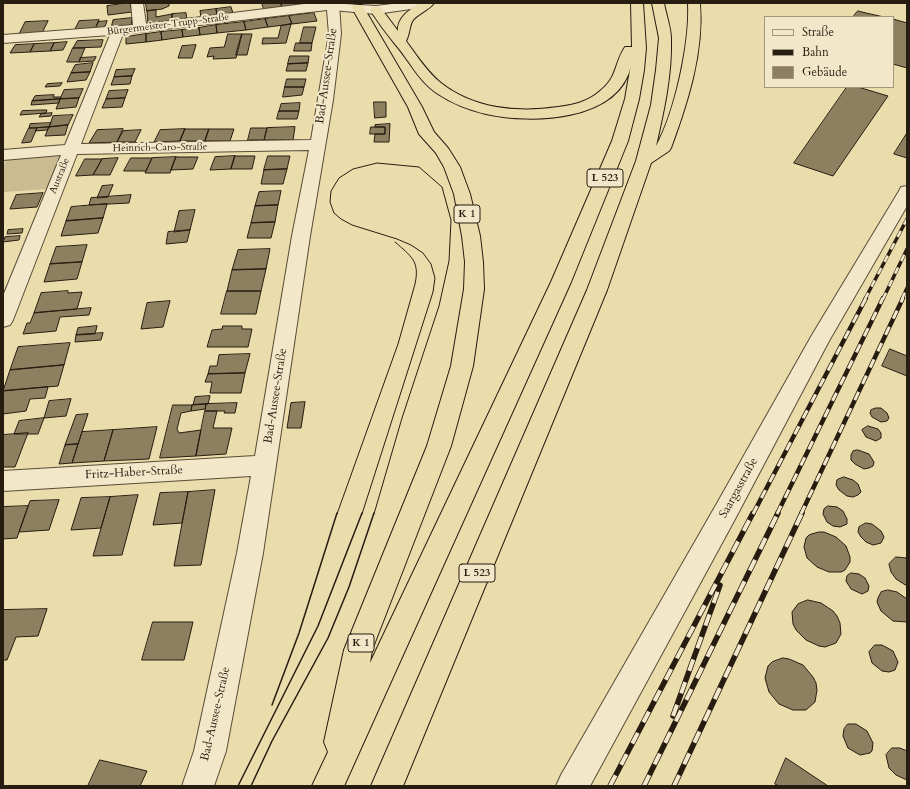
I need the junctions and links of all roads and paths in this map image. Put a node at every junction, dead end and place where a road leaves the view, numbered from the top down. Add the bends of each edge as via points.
1 (137, 3) edge
2 (425, 3) edge
3 (428, 3) edge
4 (637, 3) edge
5 (658, 3) edge
6 (694, 3) edge
7 (333, 4) edge
8 (357, 4) edge
9 (375, 6) edge
10 (140, 29) junction
11 (118, 31) junction
12 (3, 39) edge
13 (639, 40) junction
14 (400, 41) junction
15 (317, 145) junction
16 (71, 149) junction
17 (3, 155) edge
18 (644, 161) junction
19 (907, 191) edge
20 (900, 219) edge
21 (10, 285) edge
22 (3, 320) edge
23 (265, 466) junction
24 (3, 481) edge
25 (330, 781) edge
26 (198, 786) edge
27 (388, 786) edge
28 (572, 786) edge

1 - 10 street
2 - 9 street, Bürgermeister-Trupp-Straße
3 - 14 highway via 408,17
4 - 13 highway, L 523
5 - 18 highway, L 523 via 665,38 663,70 658,105
6 - 18 highway via 694,44 678,108 663,148
7 - 8 street, Bürgermeister-Trupp-Straße
7 - 10 street, Bürgermeister-Trupp-Straße
7 - 15 street, Bad-Aussee-Straße via 335,34
8 - 9 street, Bürgermeister-Trupp-Straße
8 - 25 highway, K 1 via 415,107 427,134 452,167 462,194 471,236 474,289 462,366 439,446 358,650
9 - 14 highway
10 - 11 street, Bürgermeister-Trupp-Straße
11 - 12 street, Bürgermeister-Trupp-Straße
11 - 16 street, Austraße
13 - 14 highway via 626,55 621,76 600,98 581,107 529,115 486,110 462,102 427,79
13 - 25 highway, L 523 via 637,70 620,141 561,282
15 - 16 street, Heinrich-Caro-Straße
15 - 23 street, Bad-Aussee-Straße
16 - 17 street, Heinrich-Caro-Straße
16 - 21 street, Austraße
18 - 27 highway, L 523 via 597,290
19 - 20 street, Saargasstraße
20 - 28 street, Saargasstraße via 819,340
21 - 22 street, Austraße
23 - 24 street, Fritz-Haber-Straße
23 - 26 street, Bad-Aussee-Straße via 210,750

